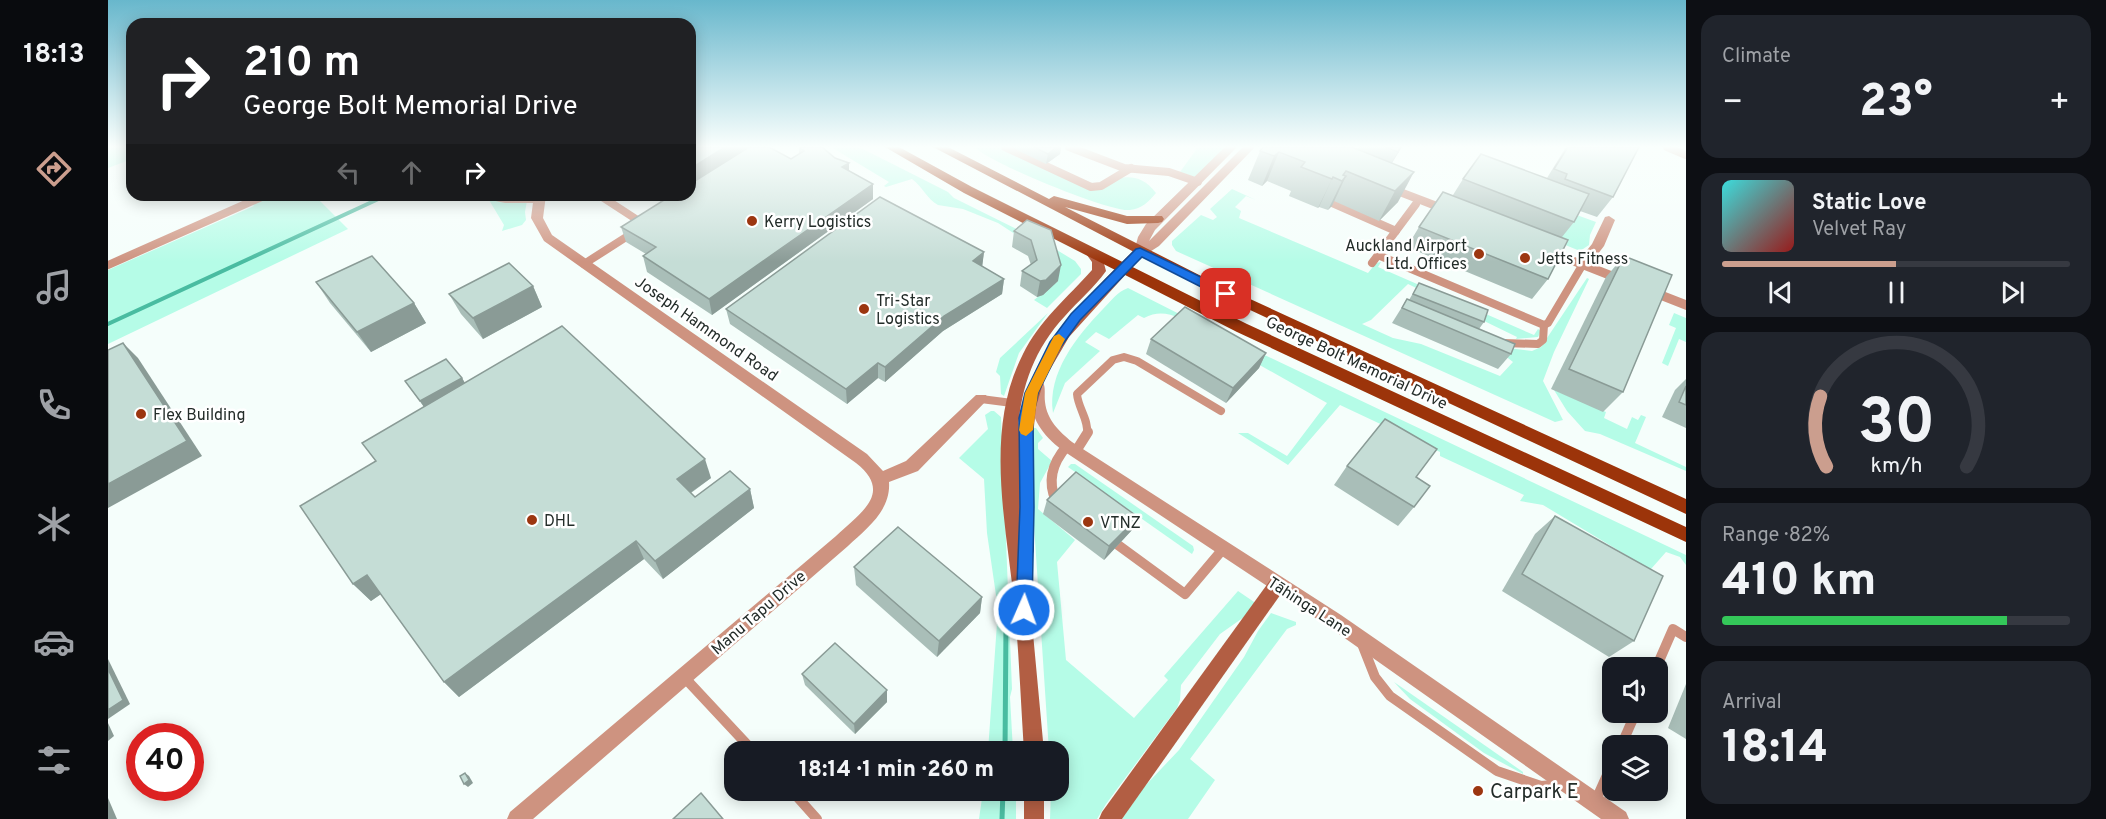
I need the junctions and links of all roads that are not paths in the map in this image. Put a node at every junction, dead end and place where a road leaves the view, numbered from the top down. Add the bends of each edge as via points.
1 (964, 185) edge
2 (1012, 185) edge
3 (1087, 185) edge
4 (1102, 185) edge
5 (1195, 185) edge
6 (1212, 185) edge
7 (1382, 185) edge
8 (1023, 191) junction
9 (252, 201) edge
10 (538, 201) edge
11 (608, 201) edge
12 (1330, 202) edge
13 (1416, 204) dead end
14 (1463, 217) edge
15 (654, 219) edge
16 (1158, 219) junction
17 (1609, 220) dead end
18 (645, 225) junction
19 (1396, 231) junction
20 (1527, 242) edge
21 (1090, 251) junction
22 (1140, 252) junction
23 (1378, 255) junction
24 (1372, 263) dead end
25 (584, 264) junction
26 (1582, 264) junction
27 (108, 265) edge
28 (1124, 269) junction
29 (1686, 305) edge
30 (1544, 325) junction
31 (1490, 342) edge
32 (1040, 375) junction
33 (981, 399) joint
34 (1012, 403) junction
35 (1221, 411) dead end
36 (1071, 448) junction
37 (880, 479) junction
38 (1056, 501) edge
39 (1686, 507) edge
40 (1686, 535) edge
41 (1118, 545) edge
42 (1223, 549) junction
43 (1276, 585) junction
44 (1024, 610) junction
45 (1686, 637) edge
46 (1360, 639) junction
47 (1661, 657) edge
48 (683, 676) junction
49 (744, 741) edge
50 (1033, 741) edge
51 (1567, 784) junction
52 (1602, 787) edge
53 (801, 801) edge
54 (1034, 801) edge
55 (1595, 803) junction
56 (517, 819) edge
57 (818, 819) edge
58 (1034, 819) edge
59 (1109, 819) edge
60 (1619, 819) edge

1 - 21 main road, George Bolt Memorial Drive
2 - 8 main road, George Bolt Memorial Drive
3 - 4 lane
5 - 16 street
6 - 22 street via 1155,243
7 - 14 street
8 - 16 main road via 1127,220
8 - 22 main road, George Bolt Memorial Drive
9 - 27 lane
10 - 25 street, Joseph Hammond Road via 539,228
11 - 18 lane
12 - 19 lane
13 - 19 lane
15 - 18 lane
16 - 22 street via 1147,231
17 - 26 street via 1598,246
18 - 25 lane
19 - 23 lane
20 - 26 street
21 - 28 main road, George Bolt Memorial Drive
21 - 34 street via 1099,271 1038,338 1021,371
22 - 28 street
22 - 39 main road, George Bolt Memorial Drive
23 - 24 lane
23 - 30 lane
25 - 37 street, Joseph Hammond Road via 871,466
26 - 29 street
26 - 30 lane
28 - 32 street via 1064,331
28 - 40 main road, George Bolt Memorial Drive
30 - 31 lane via 1543,340 1538,344
32 - 36 street, Tāhinga Lane via 1036,398 1040,418
32 - 44 street via 1026,418
33 - 34 lane
33 - 37 street via 912,466
34 - 44 street via 1013,510
35 - 36 lane via 1124,357 1113,360 1077,394 1076,401 1089,430 1086,440
36 - 38 lane via 1059,454 1050,484
36 - 42 street, Tāhinga Lane
37 - 48 street, Manu Tapu Drive via 881,497 842,541
41 - 42 lane via 1185,594
42 - 43 street, Tāhinga Lane
43 - 46 street, Tāhinga Lane
43 - 59 street
44 - 50 street
45 - 47 lane via 1673,629
46 - 51 street, Tāhinga Lane
46 - 51 lane via 1375,677 1390,696 1497,771 1541,786
48 - 49 lane
48 - 56 street, Manu Tapu Drive
51 - 55 street, Tāhinga Lane
52 - 55 lane
53 - 57 lane
54 - 58 street
55 - 60 street, Tāhinga Lane

